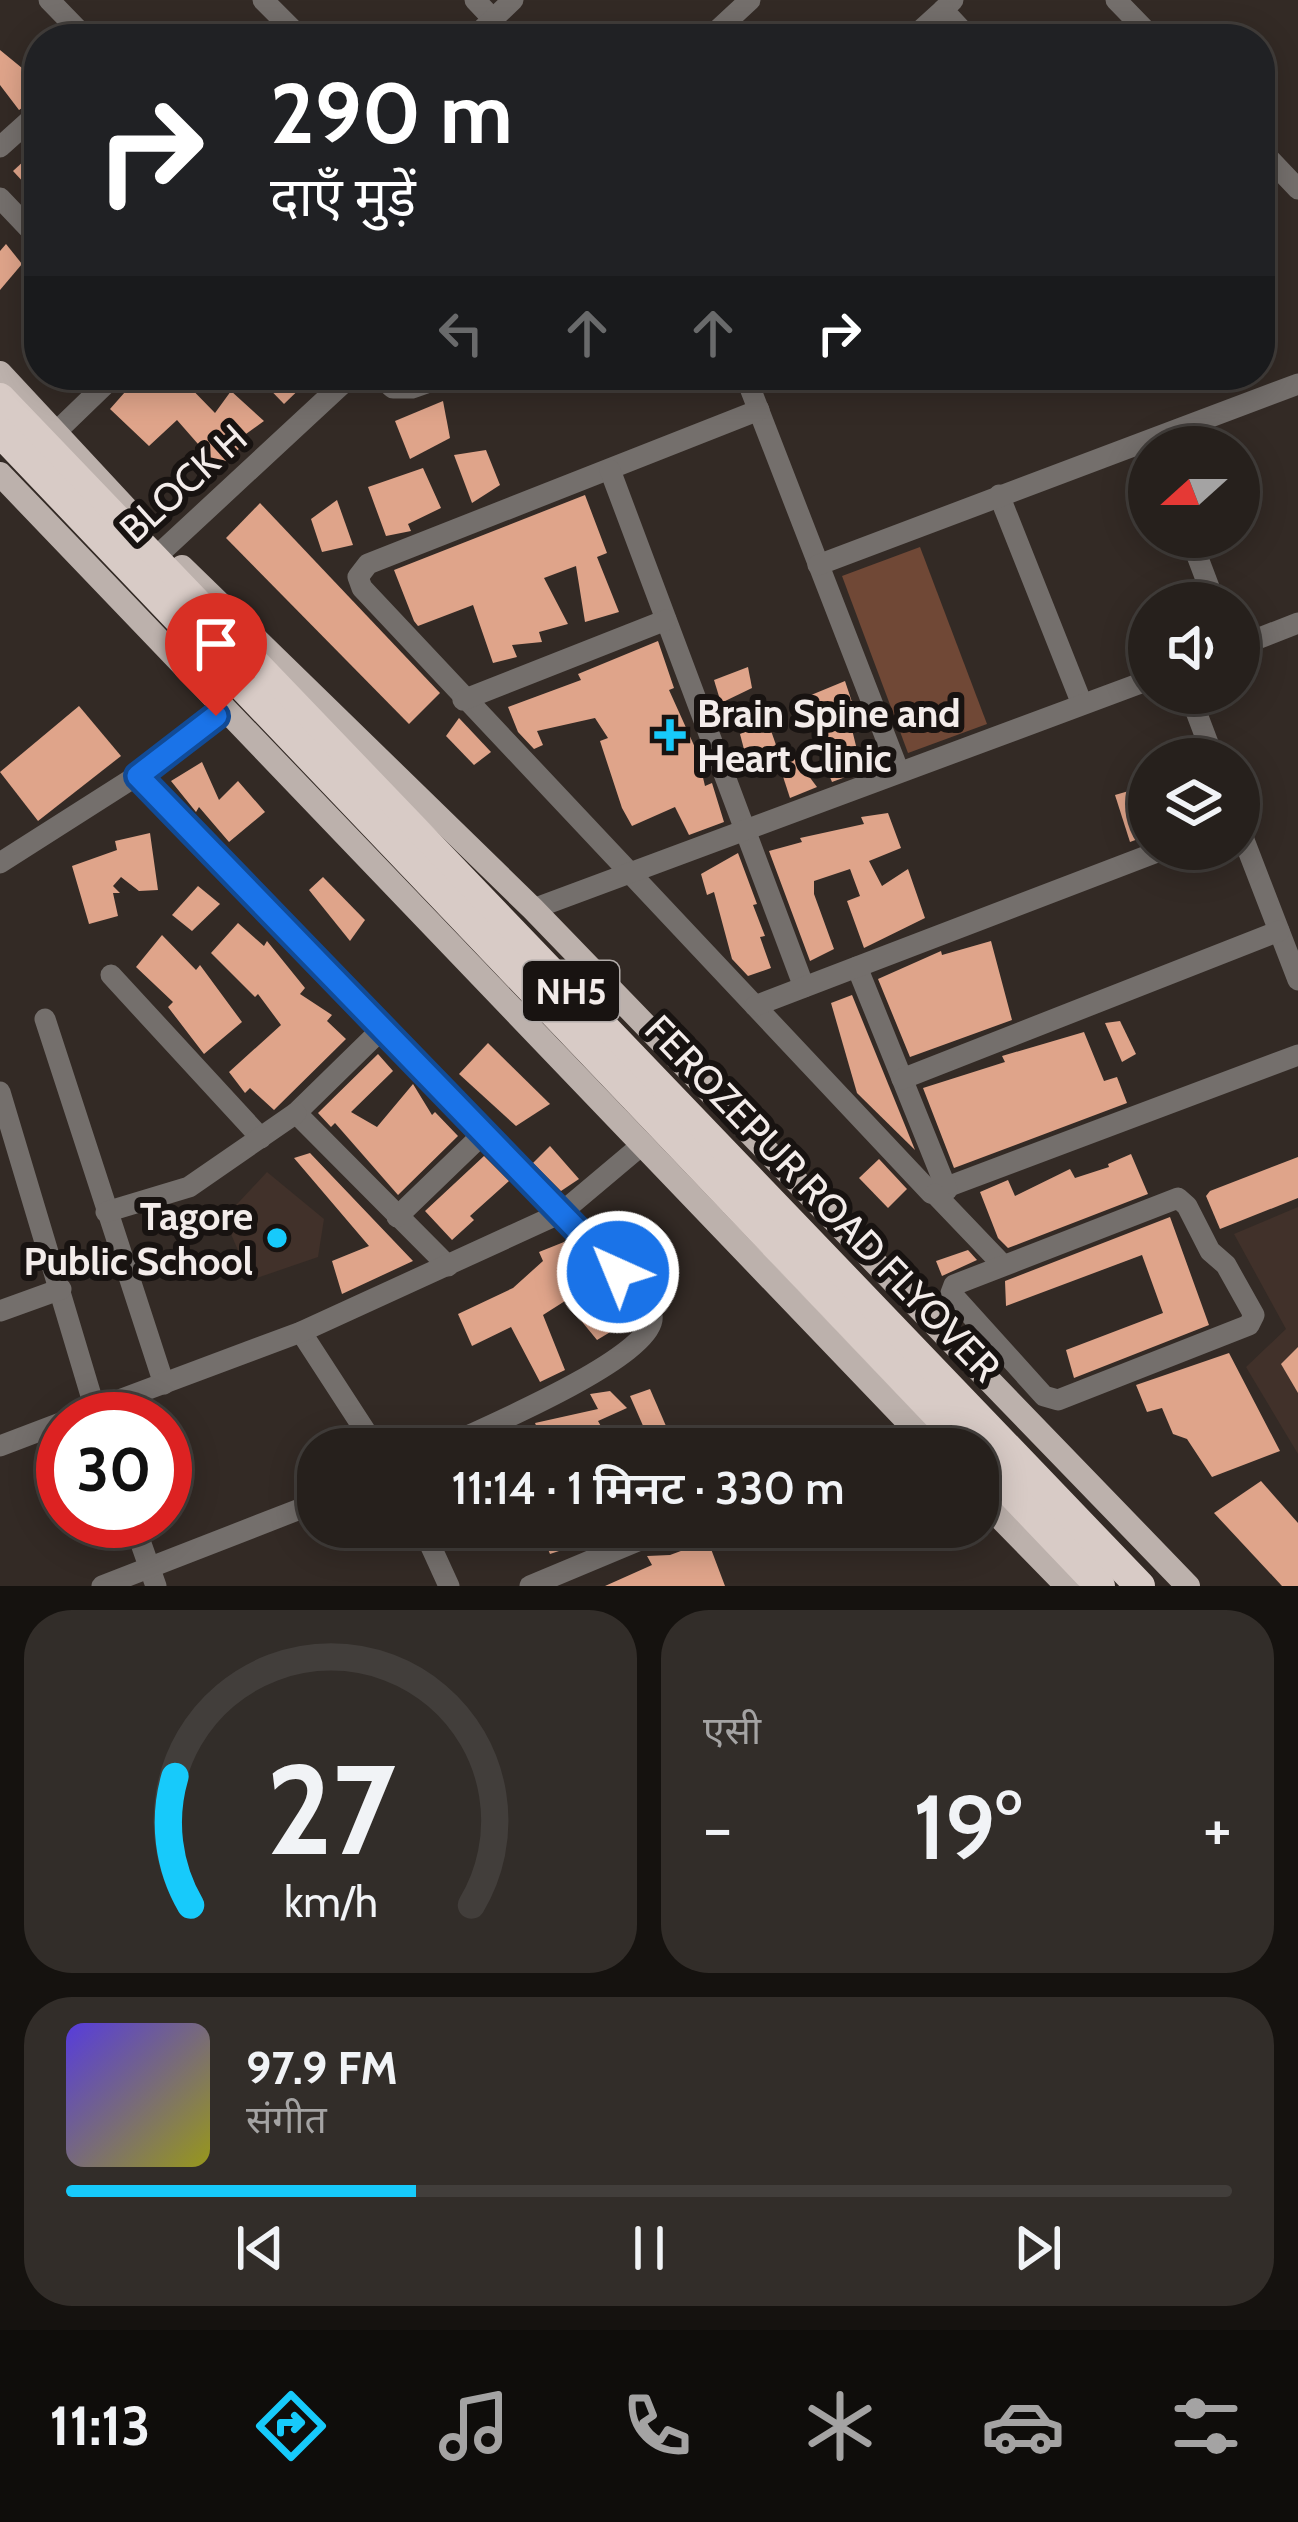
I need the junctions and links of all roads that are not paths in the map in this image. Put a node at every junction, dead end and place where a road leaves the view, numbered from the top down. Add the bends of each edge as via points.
1 (50, 0) edge
2 (263, 0) edge
3 (475, 0) edge
4 (513, 0) edge
5 (750, 0) edge
6 (1116, 0) edge
7 (1153, 0) edge
8 (494, 19) junction
9 (1137, 22) joint
10 (73, 24) edge
11 (287, 24) edge
12 (488, 24) edge
13 (724, 24) edge
14 (0, 113) edge
15 (24, 126) edge
16 (18, 131) junction
17 (0, 147) edge
18 (1275, 165) edge
19 (1298, 189) edge
20 (0, 198) edge
21 (24, 223) edge
22 (0, 373) edge
23 (1298, 386) edge
24 (99, 390) edge
25 (336, 390) edge
26 (751, 390) edge
27 (0, 398) edge
28 (758, 410) junction
29 (1198, 426) edge
30 (56, 431) junction
31 (0, 432) edge
32 (1128, 452) edge
33 (610, 470) junction
34 (0, 474) edge
35 (999, 495) junction
36 (165, 551) junction
37 (818, 565) junction
38 (112, 594) junction
39 (666, 620) junction
40 (1298, 623) edge
41 (1260, 638) edge
42 (1128, 688) edge
43 (464, 700) junction
44 (1082, 704) junction
45 (224, 710) junction
46 (898, 772) junction
47 (138, 776) junction
48 (744, 831) junction
49 (0, 863) edge
50 (1128, 863) edge
51 (1256, 870) edge
52 (630, 874) junction
53 (533, 909) junction
54 (1279, 931) junction
55 (857, 967) junction
56 (111, 975) dead end
57 (1298, 980) edge
58 (804, 987) junction
59 (755, 1006) junction
60 (45, 1019) dead end
61 (384, 1028) junction
62 (1298, 1055) edge
63 (902, 1078) junction
64 (0, 1092) edge
65 (296, 1113) junction
66 (483, 1134) junction
67 (261, 1138) junction
68 (643, 1144) junction
69 (941, 1192) junction
70 (106, 1212) junction
71 (560, 1213) junction
72 (397, 1217) junction
73 (1001, 1264) junction
74 (448, 1266) junction
75 (61, 1289) junction
76 (0, 1311) edge
77 (301, 1332) junction
78 (164, 1384) junction
79 (91, 1392) edge
80 (146, 1392) edge
81 (363, 1428) edge
82 (483, 1428) edge
83 (914, 1428) edge
84 (950, 1428) edge
85 (36, 1432) edge
86 (0, 1447) edge
87 (999, 1479) edge
88 (297, 1511) edge
89 (999, 1517) edge
90 (432, 1548) edge
91 (621, 1548) edge
92 (152, 1576) edge
93 (1061, 1583) edge
94 (102, 1586) edge
95 (449, 1586) edge
96 (530, 1586) edge
97 (1100, 1586) edge
98 (1140, 1586) edge
99 (1188, 1586) edge

1 - 10 street
2 - 11 street
3 - 8 street
4 - 8 street
5 - 13 street
6 - 9 street
7 - 9 street
8 - 12 street
14 - 16 street
15 - 16 street
16 - 17 street
18 - 19 street
20 - 21 street
22 - 30 main road
23 - 29 street
24 - 30 street
25 - 36 street, BLOCK H
26 - 28 street
27 - 98 highway, FEROZEPUR ROAD FLYOVER / NH5, bridge
28 - 33 street
28 - 37 street
30 - 36 main road
31 - 84 highway, FEROZEPUR ROAD FLYOVER / NH5, bridge
32 - 35 street
33 - 39 street
33 - 43 street via 360,570 362,588
34 - 38 main road
35 - 37 street
35 - 44 street
36 - 38 street, BLOCK H
36 - 53 main road
37 - 46 street
38 - 45 main road
39 - 43 street
39 - 48 street
40 - 41 street
42 - 44 street
43 - 52 street
44 - 46 street
45 - 47 street
45 - 68 main road
46 - 48 street
47 - 49 street
47 - 61 street
48 - 52 street
48 - 58 street
50 - 55 street
51 - 54 street
52 - 53 street
52 - 59 street
53 - 99 main road
54 - 57 street
54 - 63 street
55 - 58 street
55 - 63 street
56 - 67 street
58 - 59 street
59 - 69 street
60 - 70 street
61 - 65 street
61 - 66 street
62 - 69 street
63 - 69 street
64 - 75 street
65 - 67 street
65 - 72 street
66 - 71 street
66 - 72 street
67 - 70 street via 189,1187
68 - 71 street
68 - 83 main road
69 - 73 street
70 - 78 street
71 - 74 street
71 - 82 street via 646,1302 652,1323 608,1364
72 - 74 street
73 - 73 street via 1180,1198 1253,1320 1052,1399 951,1293
74 - 77 street
75 - 76 street
75 - 79 street
77 - 78 street
77 - 81 street
78 - 80 street
85 - 86 street
87 - 97 highway
88 - 92 street
89 - 93 main road
90 - 95 street
91 - 96 street
92 - 94 street

